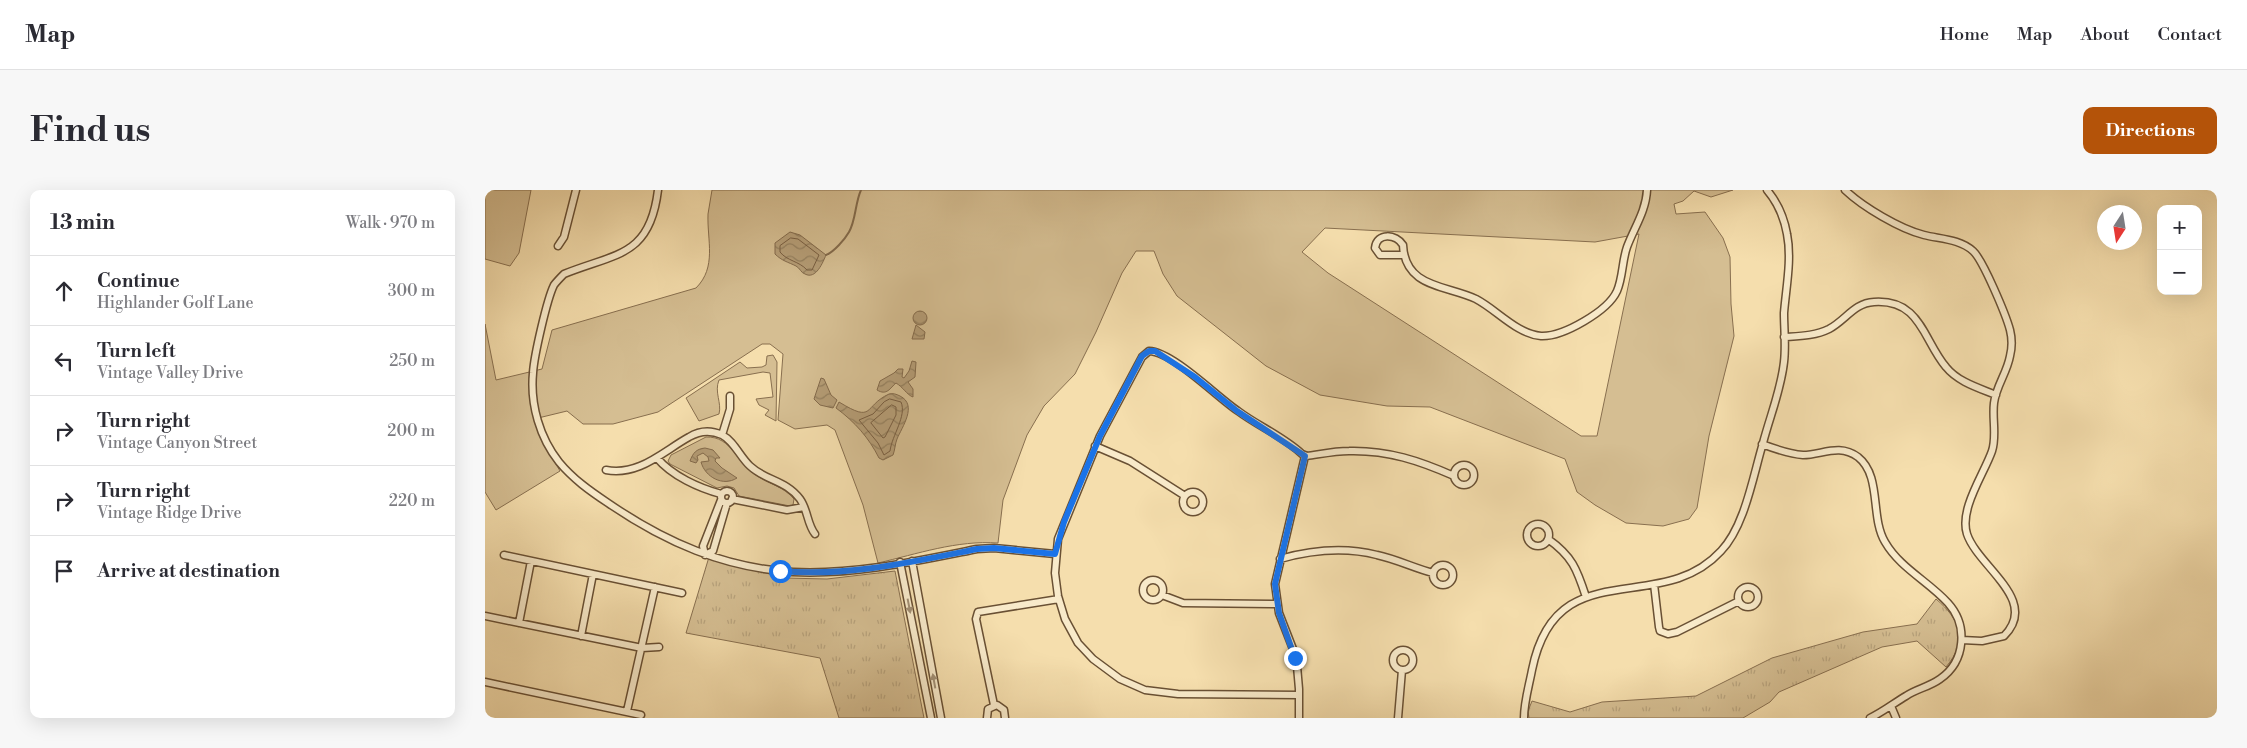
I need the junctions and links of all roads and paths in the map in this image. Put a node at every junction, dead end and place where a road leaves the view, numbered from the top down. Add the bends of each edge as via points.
1 (575, 190) edge
2 (659, 190) edge
3 (1647, 190) edge
4 (1767, 190) edge
5 (1845, 190) edge
6 (558, 246) dead end
7 (1403, 254) junction
8 (1784, 337) junction
9 (730, 396) dead end
10 (1995, 396) junction
11 (722, 435) junction
12 (1762, 444) junction
13 (1095, 446) junction
14 (1305, 456) junction
15 (657, 458) junction
16 (606, 470) dead end
17 (1455, 476) dead end
18 (1185, 496) dead end
19 (725, 499) junction
20 (804, 507) junction
21 (713, 521) junction
22 (722, 523) junction
23 (815, 534) dead end
24 (1548, 539) dead end
25 (1055, 554) junction
26 (504, 555) dead end
27 (705, 555) junction
28 (1280, 559) junction
29 (912, 560) junction
30 (531, 561) junction
31 (900, 562) junction
32 (1433, 573) dead end
33 (593, 574) junction
34 (1654, 584) junction
35 (655, 587) junction
36 (682, 593) dead end
37 (1162, 595) dead end
38 (1586, 596) junction
39 (1059, 599) junction
40 (1739, 601) dead end
41 (1277, 604) junction
42 (485, 616) edge
43 (519, 623) junction
44 (581, 636) junction
45 (1962, 640) junction
46 (659, 647) dead end
47 (642, 648) junction
48 (1402, 670) dead end
49 (485, 682) edge
50 (1299, 695) junction
51 (994, 705) junction
52 (1891, 706) junction
53 (627, 712) junction
54 (641, 714) dead end
55 (931, 718) edge
56 (941, 718) edge
57 (987, 718) edge
58 (1005, 718) edge
59 (1299, 718) edge
60 (1398, 718) edge
61 (1524, 718) edge
62 (1870, 718) edge
63 (1896, 718) edge

1 - 6 street via 564,237
2 - 27 street via 649,227 634,245 619,256 564,274 554,286 533,370 533,392 547,444 575,479 646,528
3 - 7 street via 1641,216 1625,255 1618,289 1609,303 1567,330 1541,336 1523,330 1493,308 1429,283 1413,271
4 - 8 street via 1779,208 1787,236
5 - 10 street via 1903,227 1959,243 1978,256 2011,337 2008,365
7 - 7 street via 1399,240 1385,236 1375,242 1380,255
8 - 10 street via 1829,329 1860,304 1877,301 1897,305 1922,324 1939,358 1951,372
8 - 12 street via 1782,376
9 - 11 street via 730,409
10 - 45 street via 1992,449 1969,506 1966,526 1967,534 2010,595 2016,614 2014,623 2004,636 1982,641
11 - 15 street via 712,431 698,433
11 - 20 street via 751,467 781,482
12 - 34 street via 1740,518 1724,548 1711,562 1689,576
12 - 45 street via 1800,455 1836,449 1851,453 1862,462 1872,481 1884,541 1898,560 1948,603 1958,618
13 - 14 street via 1142,356 1151,351 1159,352 1237,411
13 - 18 street via 1130,461
13 - 25 street via 1064,522
14 - 17 street via 1348,451 1392,454
14 - 28 street
15 - 16 street via 628,470
15 - 19 street via 685,479
19 - 20 street via 787,510
19 - 21 street
19 - 22 street
20 - 23 street
21 - 22 street
21 - 27 street via 703,546
22 - 27 street via 713,551
24 - 38 street via 1572,561
25 - 29 street via 994,548
25 - 39 street
26 - 30 street
27 - 31 street via 756,568 803,572 861,570
28 - 32 street via 1322,551 1356,552 1377,554
28 - 41 street via 1275,584
29 - 31 street
56 -> 29 street
30 - 33 street
30 - 43 street
31 -> 55 street
33 - 35 street
33 - 44 street
34 - 38 street
34 - 40 street via 1660,631 1668,634
35 - 36 street
35 - 47 street
37 - 41 street via 1183,603
38 - 61 street via 1560,613 1541,638 1535,653
39 - 50 street via 1068,626 1085,652 1101,667 1145,690 1167,694
39 - 51 street via 982,611 976,616
41 - 50 street via 1295,658
42 - 43 street
43 - 44 street
44 - 47 street
45 - 52 street via 1955,663 1944,676
46 - 47 street
47 - 53 street
48 - 60 street
49 - 53 street
50 - 59 street
51 - 57 street via 988,709
51 - 58 street via 1003,708
52 - 62 street
52 - 63 street
53 - 54 street

